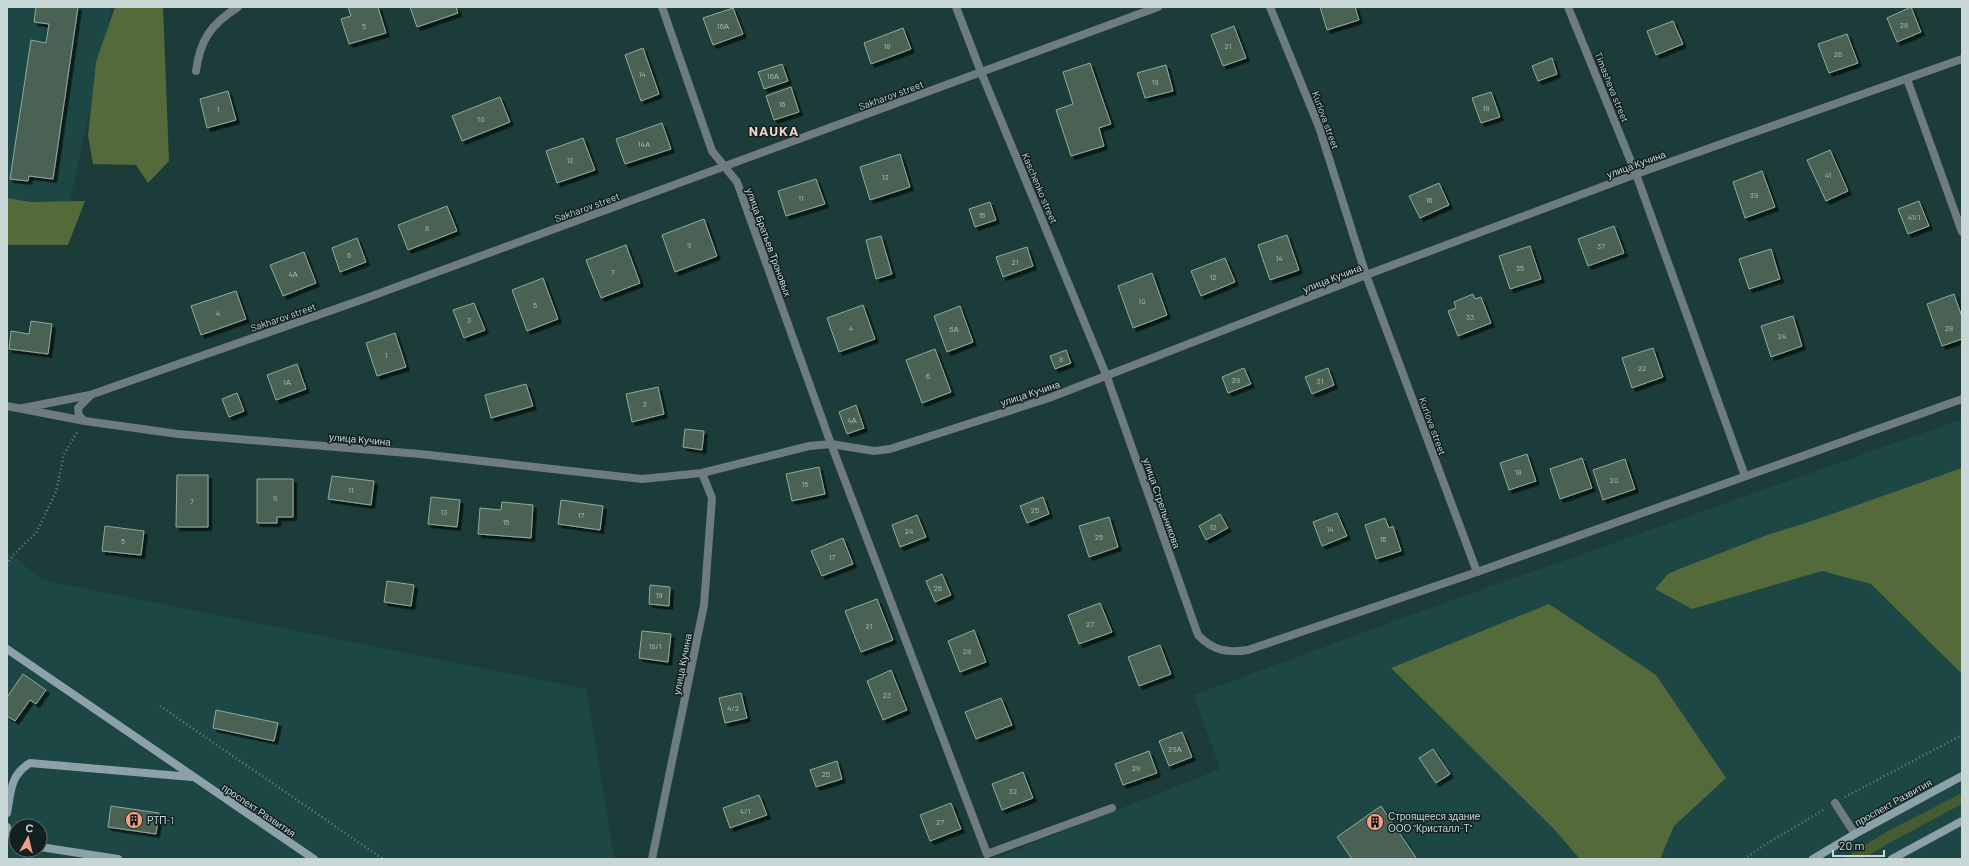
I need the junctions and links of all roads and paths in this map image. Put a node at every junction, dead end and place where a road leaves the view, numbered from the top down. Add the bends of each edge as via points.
1 (238, 7) edge
2 (662, 7) edge
3 (956, 7) edge
4 (1158, 7) edge
5 (1270, 7) edge
6 (1568, 7) edge
7 (1962, 59) edge
8 (196, 71) dead end
9 (981, 72) junction
10 (1906, 79) junction
11 (725, 167) junction
12 (1636, 174) junction
13 (1962, 232) edge
14 (1366, 276) junction
15 (1107, 376) junction
16 (90, 395) junction
17 (1962, 399) edge
18 (7, 406) edge
19 (18, 409) junction
20 (85, 421) junction
21 (831, 444) junction
22 (702, 472) junction
23 (1745, 476) junction
24 (7, 565) edge
25 (1477, 572) junction
26 (7, 649) edge
27 (160, 706) dead end
28 (1962, 735) edge
29 (1962, 776) edge
30 (192, 777) junction
31 (1835, 803) junction
32 (1112, 808) dead end
33 (7, 813) edge
34 (1962, 821) edge
35 (1855, 834) junction
36 (48, 848) edge
37 (118, 859) edge
38 (314, 859) edge
39 (383, 859) edge
40 (652, 859) edge
41 (1744, 859) edge
42 (1813, 859) edge
43 (1892, 859) edge

1 - 8 street via 216,21 204,39
2 - 11 street, улица Братьев Троновых via 712,151
3 - 9 street, Kaschenko street
4 - 9 street, Sakharov street
5 - 14 street, Kurlova street via 1320,127
6 - 12 street, Timasheva street
7 - 10 street, улица Кучина
9 - 11 street, Sakharov street
9 - 15 street, Kaschenko street
10 - 12 street, улица Кучина
10 - 13 street
11 - 16 street, Sakharov street via 362,300
11 - 21 street, улица Братьев Троновых via 737,182
12 - 14 street, улица Кучина
12 - 23 street, Timasheva street
14 - 15 street, улица Кучина
14 - 25 street, Kurlova street
15 - 21 street, улица Кучина via 1049,398 890,449 858,450
15 - 25 street, улица Стрельникова via 1198,635 1206,643 1224,651 1248,650
16 - 19 street, Sakharov street
16 - 20 street via 78,408 79,416
17 - 23 street
18 - 19 street, улица Кучина
19 - 20 street, улица Кучина
20 - 22 street, улица Кучина via 178,434 420,454 642,479
20 - 24 path via 64,454 56,492 36,533
21 - 22 street, улица Кучина via 809,446
21 - 32 street, улица Братьев Троновых via 987,854
22 - 40 street, улица Кучина via 712,498 704,605
23 - 25 street
26 - 30 street, проспект Развития
27 - 39 path
28 - 31 path
29 - 35 street, проспект Развития
30 - 33 street via 30,763 20,769 14,781
30 - 38 street, проспект Развития
31 - 35 street
31 - 41 path
34 - 43 street
35 - 42 street, проспект Развития
36 - 37 street

